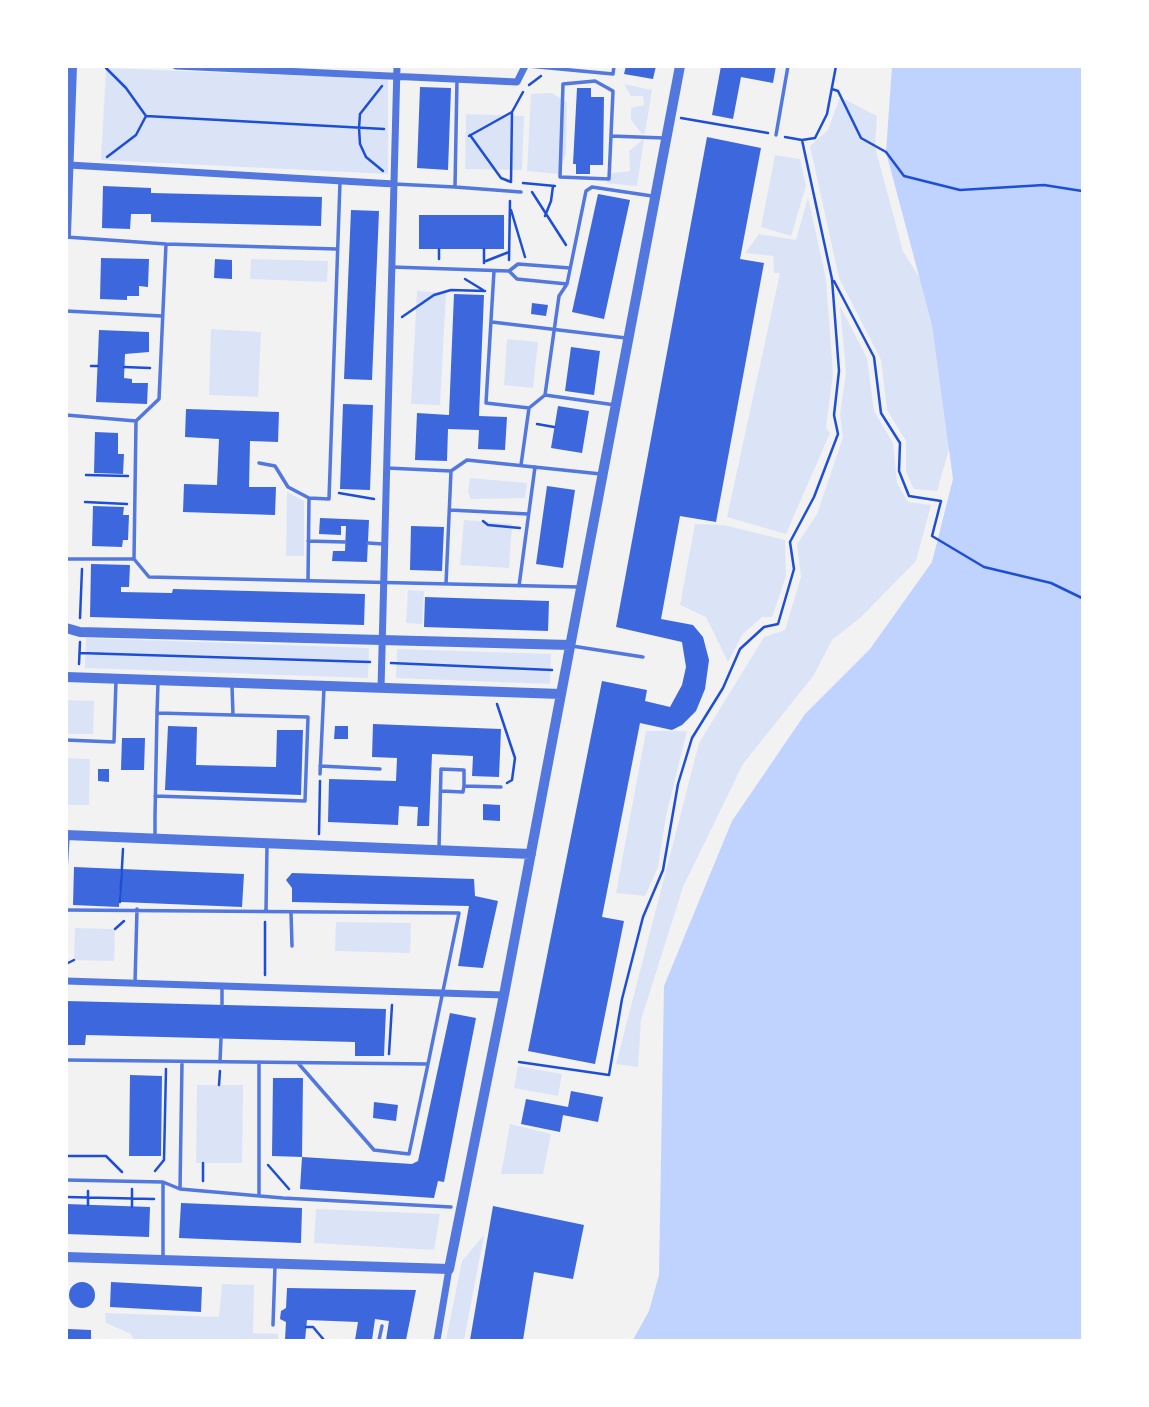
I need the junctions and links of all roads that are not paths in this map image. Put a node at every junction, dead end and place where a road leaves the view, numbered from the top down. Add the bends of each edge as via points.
1 (72, 66) edge
2 (176, 66) edge
3 (397, 66) edge
4 (526, 66) edge
5 (614, 66) edge
6 (680, 66) edge
7 (788, 66) edge
8 (569, 68) edge
9 (275, 69) edge
10 (579, 71) junction
11 (397, 77) junction
12 (457, 79) junction
13 (581, 82) junction
14 (776, 135) road end
15 (611, 136) junction
16 (666, 138) junction
17 (69, 165) junction
18 (340, 182) junction
19 (394, 184) junction
20 (456, 187) junction
21 (521, 192) dead end
22 (655, 197) junction
23 (66, 235) edge
24 (166, 244) junction
25 (337, 249) junction
26 (392, 267) junction
27 (570, 268) junction
28 (494, 271) junction
29 (509, 271) junction
30 (567, 284) junction
31 (66, 311) edge
32 (163, 316) junction
33 (492, 322) junction
34 (554, 329) junction
35 (628, 338) junction
36 (545, 395) junction
37 (616, 405) junction
38 (529, 408) junction
39 (66, 415) edge
40 (136, 421) junction
41 (259, 463) dead end
42 (521, 465) junction
43 (535, 466) junction
44 (387, 468) junction
45 (451, 471) junction
46 (603, 474) junction
47 (309, 498) junction
48 (449, 510) junction
49 (528, 514) junction
50 (308, 541) junction
51 (345, 542) dead end
52 (368, 543) dead end
53 (385, 544) junction
54 (66, 558) edge
55 (134, 559) junction
56 (308, 581) junction
57 (384, 583) junction
58 (446, 584) junction
59 (519, 586) junction
60 (581, 587) junction
61 (66, 628) edge
62 (382, 640) junction
63 (570, 645) junction
64 (643, 657) dead end
65 (66, 677) edge
66 (117, 679) junction
67 (159, 680) junction
68 (232, 683) junction
69 (324, 686) junction
70 (381, 688) junction
71 (561, 694) junction
72 (157, 713) junction
73 (233, 715) junction
74 (66, 740) edge
75 (320, 766) junction
76 (380, 769) dead end
77 (320, 774) road end
78 (464, 786) junction
79 (502, 787) road end
80 (441, 791) junction
81 (155, 796) junction
82 (67, 835) edge
83 (155, 838) junction
84 (267, 843) junction
85 (439, 850) junction
86 (531, 854) junction
87 (66, 870) edge
88 (137, 909) junction
89 (66, 910) edge
90 (265, 912) junction
91 (291, 912) junction
92 (292, 946) dead end
93 (66, 981) edge
94 (135, 983) junction
95 (222, 986) junction
96 (444, 993) junction
97 (505, 995) junction
98 (222, 1005) dead end
99 (221, 1038) dead end
100 (66, 1060) edge
101 (182, 1062) junction
102 (220, 1062) junction
103 (259, 1062) junction
104 (298, 1063) junction
105 (428, 1064) junction
106 (66, 1180) edge
107 (163, 1182) junction
108 (180, 1189) junction
109 (259, 1196) junction
110 (451, 1207) dead end
111 (66, 1257) edge
112 (163, 1260) junction
113 (275, 1264) junction
114 (449, 1269) junction
115 (273, 1325) dead end
116 (382, 1326) dead end
117 (379, 1340) edge
118 (437, 1340) edge

1 - 17 street
2 - 9 street
3 - 11 street
4 - 8 lane
4 - 12 street via 517,82
5 - 10 lane via 613,74
6 - 16 street
7 - 14 lane
8 - 10 lane
9 - 11 street
10 - 13 lane
11 - 12 street
11 - 19 street
12 - 20 lane
13 - 15 lane via 595,81 613,90
13 - 15 lane via 563,84 560,177 609,178
15 - 16 lane
16 - 22 street
17 - 18 street
17 - 23 street
18 - 19 street
18 - 25 lane
19 - 20 lane
19 - 26 street
20 - 21 lane
22 - 27 lane via 592,187 586,191
22 - 35 street
23 - 24 lane
24 - 25 lane
24 - 32 lane
25 - 47 lane via 329,499
26 - 28 lane
26 - 44 street
27 - 29 lane via 518,264
27 - 30 lane
28 - 29 lane
28 - 33 lane
29 - 30 lane via 517,279
30 - 34 lane via 559,296
31 - 32 lane
32 - 40 lane via 159,399
33 - 34 lane
33 - 38 lane via 486,404
34 - 35 lane
34 - 36 lane
35 - 37 street
36 - 37 lane
36 - 38 lane
37 - 46 street
38 - 42 lane
39 - 40 lane
40 - 55 lane
41 - 47 lane via 275,467 288,487
42 - 43 lane
42 - 45 lane via 467,460
43 - 46 lane
43 - 49 lane
44 - 45 lane
44 - 53 street
45 - 48 lane
46 - 60 street
47 - 50 lane
48 - 49 lane
48 - 58 lane
49 - 59 lane
50 - 51 lane
50 - 56 lane
52 - 53 lane
53 - 57 street
54 - 55 lane
55 - 56 lane via 149,577
56 - 57 lane
57 - 58 lane
57 - 62 street
58 - 59 lane
59 - 60 lane
60 - 63 street
61 - 62 street
62 - 63 street
62 - 70 street
63 - 64 lane
63 - 71 street
65 - 66 street
66 - 67 street
66 - 74 lane via 114,742
67 - 68 street
67 - 72 lane
68 - 69 street
68 - 73 lane
69 - 70 street
69 - 75 lane
70 - 71 street
71 - 86 street
72 - 73 lane
72 - 81 lane
73 - 81 lane via 308,717 305,801
75 - 76 lane
75 - 77 lane
78 - 79 lane
78 - 80 lane via 463,792
78 - 80 lane via 464,770 441,769
80 - 85 lane
81 - 83 lane
82 - 83 street
82 - 87 lane
83 - 84 street
84 - 85 street
84 - 90 lane
85 - 86 street
86 - 97 street
88 - 89 lane
88 - 90 lane
88 - 94 lane
90 - 91 lane
91 - 92 lane
91 - 96 lane via 459,913
93 - 94 street
94 - 95 street
95 - 96 street
95 - 98 lane
96 - 97 street
96 - 105 lane
97 - 114 street
99 - 102 lane
100 - 101 lane
101 - 102 lane
101 - 108 lane
102 - 103 lane
103 - 104 lane
103 - 109 lane
104 - 105 lane
104 - 105 lane via 374,1150 409,1154
106 - 107 lane
107 - 108 lane
107 - 112 lane
108 - 109 lane
109 - 110 lane
111 - 112 street
112 - 113 street
113 - 114 street
113 - 115 lane
114 - 118 street
116 - 117 lane

